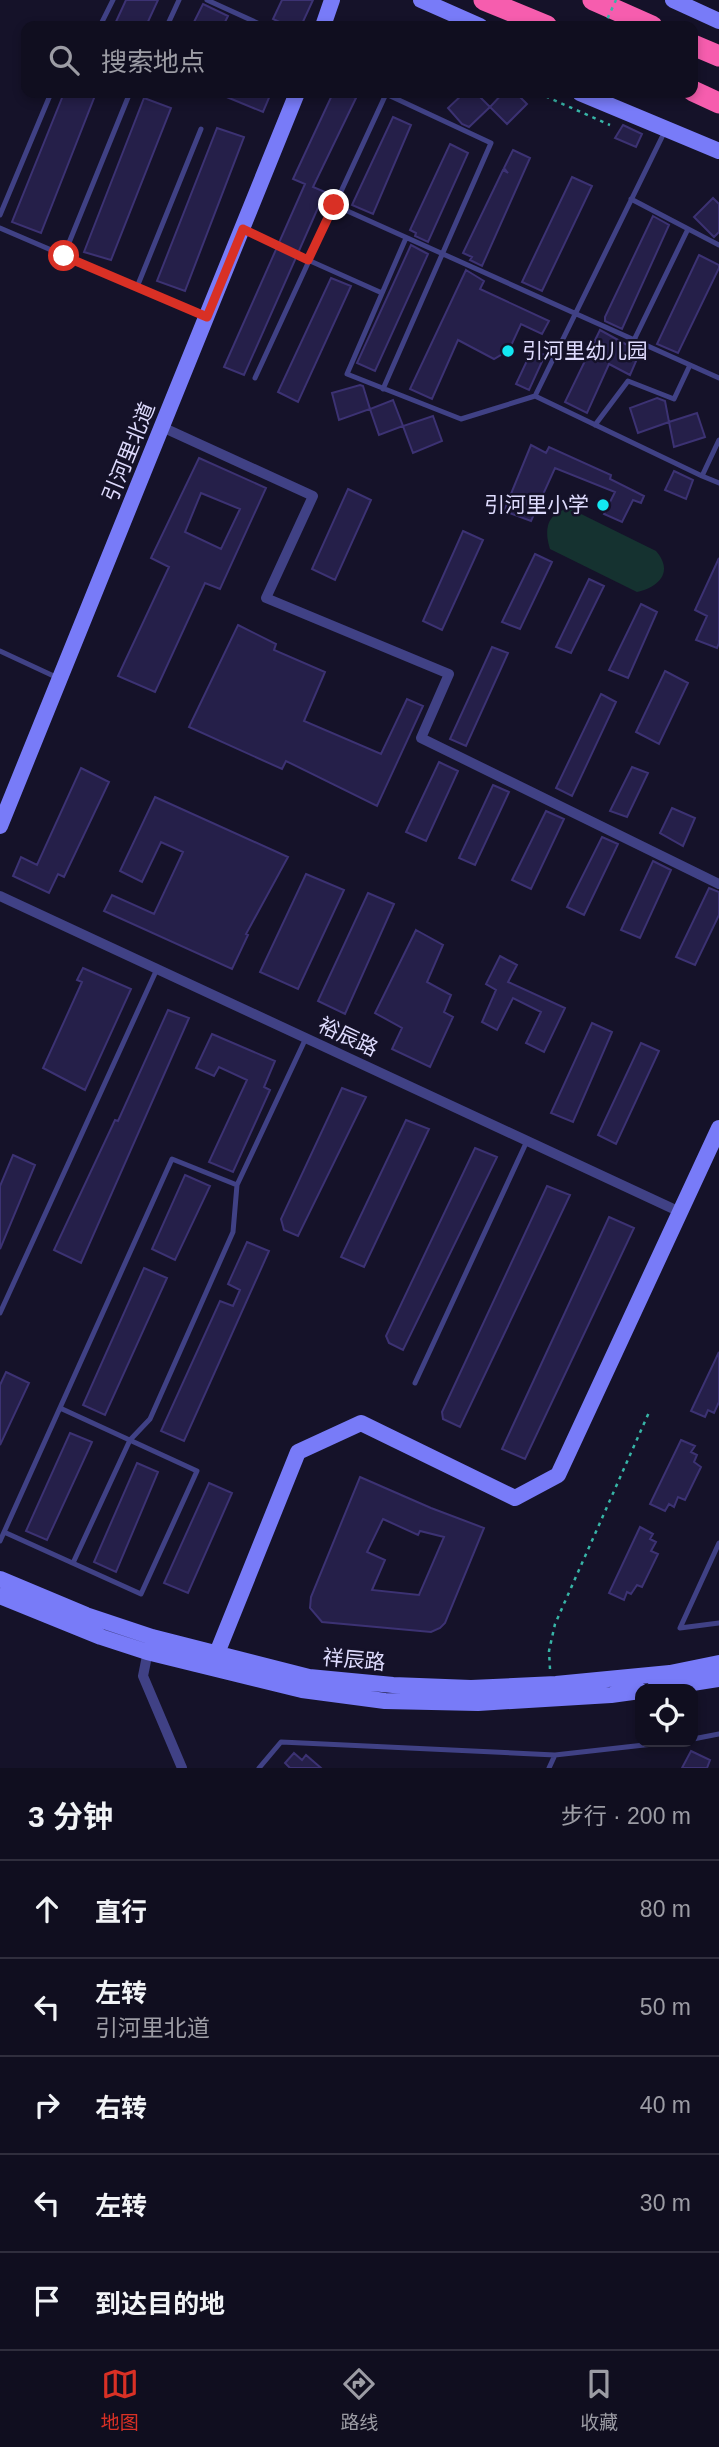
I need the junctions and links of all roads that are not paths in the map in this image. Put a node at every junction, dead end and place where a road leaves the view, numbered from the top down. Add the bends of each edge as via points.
1 (113, 0) edge
2 (179, 0) edge
3 (207, 0) edge
4 (332, 0) edge
5 (421, 0) edge
6 (484, 0) edge
7 (593, 0) edge
8 (673, 0) edge
9 (248, 19) joint
10 (102, 21) edge
11 (169, 21) edge
12 (253, 21) edge
13 (325, 21) edge
14 (469, 21) edge
15 (535, 21) edge
16 (641, 21) edge
17 (719, 21) edge
18 (698, 46) edge
19 (719, 57) edge
20 (698, 93) edge
21 (49, 98) edge
22 (128, 98) edge
23 (295, 98) edge
24 (384, 98) edge
25 (395, 98) edge
26 (592, 98) edge
27 (719, 103) edge
28 (667, 128) junction
29 (201, 129) dead end
30 (719, 152) edge
31 (631, 199) junction
32 (334, 205) junction
33 (0, 215) edge
34 (0, 228) edge
35 (688, 229) junction
36 (406, 238) junction
37 (719, 245) edge
38 (444, 255) junction
39 (64, 256) junction
40 (308, 260) junction
41 (137, 287) junction
42 (382, 293) junction
43 (575, 313) junction
44 (207, 317) junction
45 (634, 340) junction
46 (690, 365) junction
47 (255, 378) dead end
48 (719, 378) edge
49 (383, 389) junction
50 (535, 396) junction
51 (595, 425) junction
52 (162, 427) junction
53 (719, 440) edge
54 (702, 476) junction
55 (719, 483) edge
56 (0, 651) edge
57 (58, 678) junction
58 (0, 826) edge
59 (719, 884) edge
60 (0, 896) edge
61 (157, 970) junction
62 (306, 1038) junction
63 (719, 1128) edge
64 (527, 1142) junction
65 (237, 1185) junction
66 (680, 1212) junction
67 (0, 1312) edge
68 (415, 1383) dead end
69 (60, 1408) junction
70 (130, 1440) junction
71 (4, 1532) junction
72 (0, 1541) edge
73 (719, 1543) edge
74 (73, 1563) junction
75 (0, 1579) edge
76 (0, 1596) edge
77 (719, 1623) edge
78 (150, 1645) junction
79 (217, 1653) junction
80 (719, 1663) edge
81 (719, 1679) edge
82 (686, 1684) edge
83 (635, 1692) edge
84 (719, 1734) edge
85 (698, 1738) edge
86 (635, 1746) edge
87 (555, 1755) junction
88 (182, 1768) edge
89 (259, 1768) edge
90 (549, 1768) edge

1 - 10 lane
2 - 11 lane
3 - 9 lane
4 - 13 street
5 - 14 street
6 - 15 highway
7 - 16 highway
8 - 17 street
9 - 12 lane
18 - 19 highway
20 - 27 highway
21 - 33 lane
22 - 39 lane
23 - 44 street, 引河里北道
24 - 32 lane
25 - 38 lane via 491,143
26 - 28 street
28 - 30 street
28 - 31 lane
29 - 41 lane
31 - 35 lane
31 - 43 lane
32 - 36 lane
32 - 40 lane
34 - 39 lane
35 - 37 lane
35 - 45 lane
36 - 38 lane
36 - 42 lane
38 - 43 lane
38 - 49 lane
39 - 41 lane
40 - 42 lane
40 - 47 lane
41 - 44 lane
42 - 49 lane via 347,374
43 - 45 lane
43 - 50 lane
44 - 52 street, 引河里北道
45 - 46 lane
46 - 48 lane
46 - 51 lane via 674,399 628,382
49 - 50 lane via 461,419
50 - 51 lane
51 - 54 lane
52 - 57 street, 引河里北道
52 - 59 street via 313,496 266,598 449,674 421,738
53 - 54 lane
54 - 55 lane
56 - 57 lane
57 - 58 street, 引河里北道
60 - 61 street, 裕辰路
61 - 62 street, 裕辰路
61 - 67 lane
62 - 64 street, 裕辰路
62 - 65 lane
63 - 66 street
64 - 66 street, 裕辰路
64 - 68 lane
65 - 69 lane via 172,1159
65 - 70 lane via 233,1232 150,1419
66 - 79 street via 558,1475 515,1498 361,1423 298,1452
69 - 70 lane
69 - 71 lane
70 - 74 lane
70 - 74 lane via 197,1471 141,1594
71 - 72 lane
71 - 74 lane
73 - 77 lane via 680,1628
75 - 78 street, 祥辰路
76 - 78 street, 祥辰路 via 101,1637
78 - 79 street, 祥辰路
78 - 83 street, 祥辰路 via 302,1690 385,1701 478,1703
78 - 88 street via 143,1676
79 - 80 street, 祥辰路 via 309,1677 471,1688 670,1673
81 - 82 street
84 - 85 lane
86 - 87 lane
87 - 89 lane via 281,1742
87 - 90 lane

